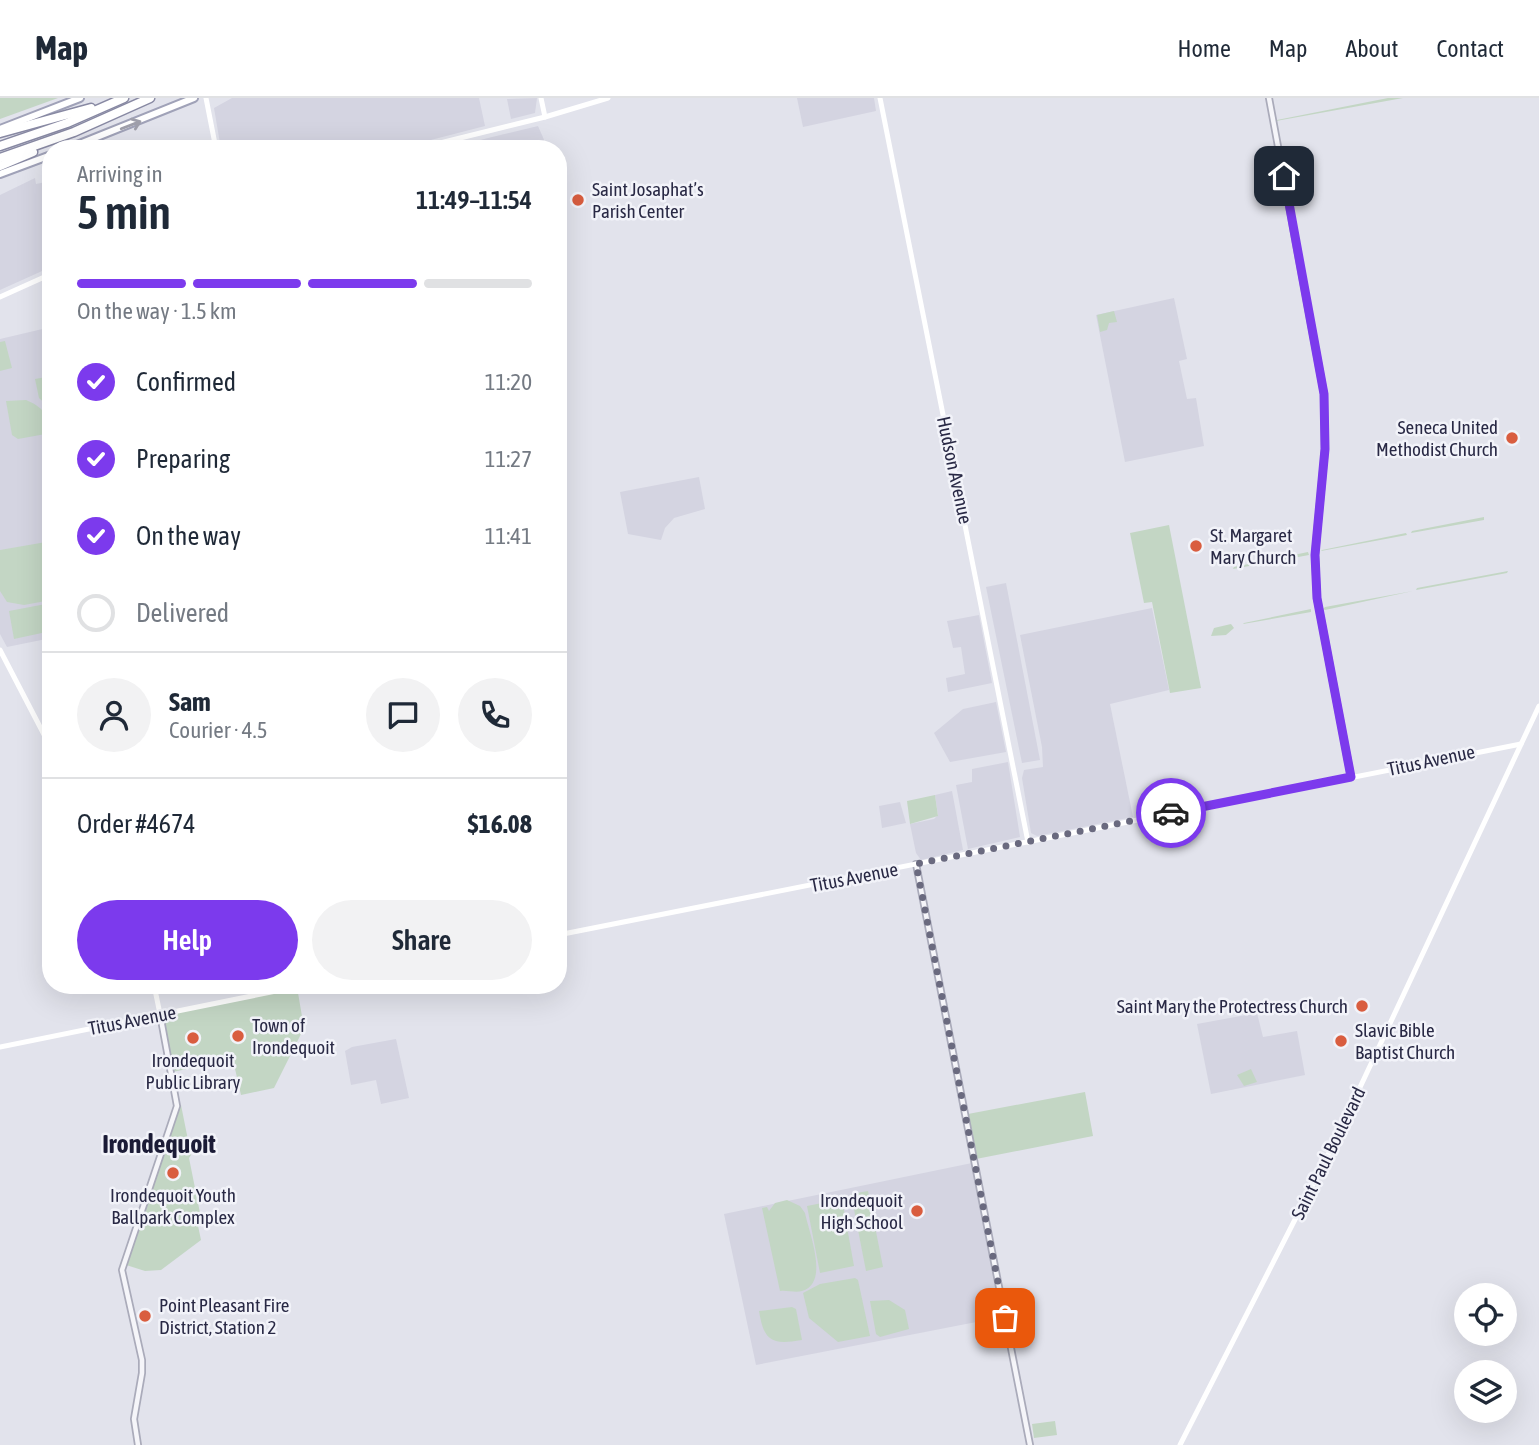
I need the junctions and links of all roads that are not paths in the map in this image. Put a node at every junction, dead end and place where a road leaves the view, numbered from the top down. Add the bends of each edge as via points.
1 (80, 98) edge
2 (122, 98) edge
3 (150, 98) edge
4 (194, 98) edge
5 (205, 98) edge
6 (541, 98) edge
7 (608, 98) edge
8 (880, 98) edge
9 (1269, 98) edge
10 (545, 117) junction
11 (91, 125) junction
12 (0, 131) edge
13 (50, 140) edge
14 (58, 140) edge
15 (89, 140) edge
16 (214, 140) edge
17 (452, 140) edge
18 (42, 143) edge
19 (0, 146) edge
20 (42, 147) edge
21 (0, 158) edge
22 (42, 158) edge
23 (0, 166) edge
24 (0, 174) edge
25 (42, 278) edge
26 (0, 297) edge
27 (0, 650) edge
28 (1539, 706) edge
29 (42, 731) edge
30 (1521, 744) junction
31 (1351, 777) junction
32 (1028, 842) junction
33 (916, 864) junction
34 (567, 933) edge
35 (156, 994) edge
36 (261, 994) edge
37 (160, 1014) junction
38 (0, 1047) edge
39 (138, 1445) edge
40 (1030, 1445) edge
41 (1180, 1445) edge

1 - 12 main road
2 - 12 highway
2 - 19 highway
3 - 11 highway
15 -> 4 main road
5 - 16 main road
6 - 10 main road
7 - 10 main road
8 - 32 main road, Hudson Avenue
9 - 31 street via 1324,394 1317,598
10 - 17 main road
11 - 13 highway
11 - 14 highway
18 - 21 highway
20 - 23 highway
22 - 24 main road
25 - 26 main road
27 - 29 main road
28 - 30 main road, Saint Paul Boulevard
30 - 31 main road, Titus Avenue
30 - 41 main road, Saint Paul Boulevard via 1332,1147
31 - 32 main road, Titus Avenue
32 - 33 main road, Titus Avenue
33 - 34 main road, Titus Avenue
33 - 40 street
35 - 37 main road
36 - 37 main road, Titus Avenue
37 - 38 main road, Titus Avenue
37 - 39 street via 177,1109 122,1270 142,1360 134,1419

